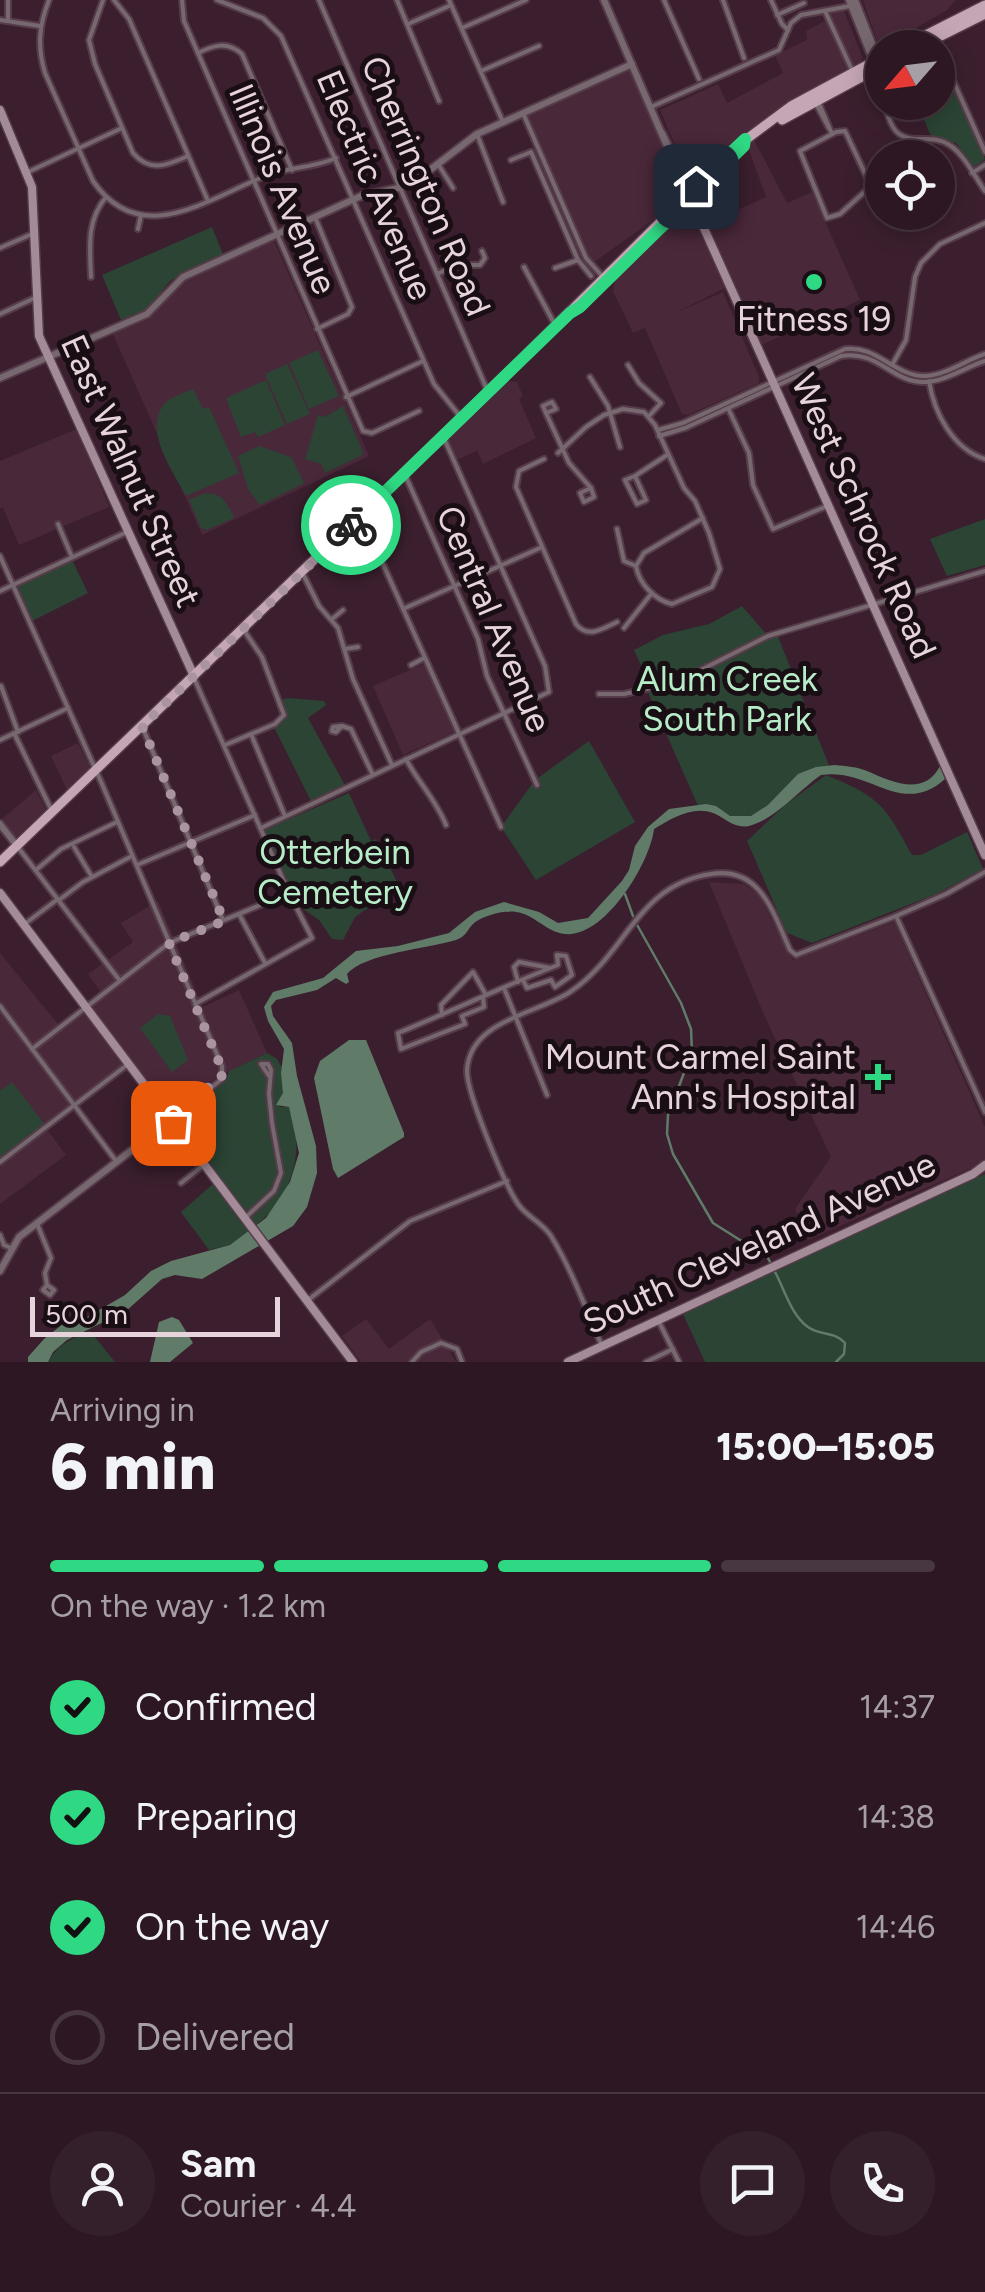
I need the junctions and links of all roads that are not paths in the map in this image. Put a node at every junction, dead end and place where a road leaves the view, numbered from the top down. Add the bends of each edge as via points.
1 (8, 0) edge
2 (48, 0) edge
3 (103, 0) edge
4 (114, 0) edge
5 (182, 0) edge
6 (217, 0) edge
7 (242, 0) edge
8 (318, 0) edge
9 (397, 0) edge
10 (526, 0) edge
11 (604, 0) edge
12 (664, 0) edge
13 (723, 0) edge
14 (771, 0) edge
15 (803, 1) edge
16 (450, 2) edge
17 (851, 2) edge
18 (985, 5) edge
19 (240, 7) junction
20 (825, 11) junction
21 (808, 12) junction
22 (985, 14) edge
23 (777, 15) junction
24 (0, 20) edge
25 (8, 21) junction
26 (408, 24) junction
27 (40, 26) junction
28 (462, 28) junction
29 (788, 30) junction
30 (936, 30) edge
31 (951, 30) edge
32 (865, 33) edge
33 (539, 46) dead end
34 (198, 54) junction
35 (744, 58) dead end
36 (632, 64) junction
37 (865, 70) edge
38 (481, 72) junction
39 (853, 73) junction
40 (865, 73) edge
41 (699, 78) dead end
42 (955, 85) edge
43 (815, 97) junction
44 (439, 100) dead end
45 (650, 107) junction
46 (0, 110) edge
47 (788, 112) junction
48 (523, 113) junction
49 (891, 120) edge
50 (503, 122) junction
51 (122, 128) junction
52 (831, 131) junction
53 (477, 134) junction
54 (747, 142) junction
55 (78, 149) junction
56 (985, 152) edge
57 (188, 156) junction
58 (336, 158) junction
59 (511, 160) dead end
60 (438, 164) junction
61 (985, 164) edge
62 (292, 170) junction
63 (28, 172) junction
64 (972, 173) junction
65 (865, 177) edge
66 (253, 182) junction
67 (400, 187) junction
68 (454, 188) dead end
69 (865, 189) edge
70 (985, 191) edge
71 (106, 197) junction
72 (690, 198) junction
73 (354, 199) junction
74 (208, 201) junction
75 (503, 202) dead end
76 (141, 215) junction
77 (315, 217) junction
78 (985, 223) edge
79 (138, 228) dead end
80 (34, 234) junction
81 (276, 235) junction
82 (0, 248) edge
83 (482, 251) dead end
84 (578, 260) junction
85 (524, 267) dead end
86 (555, 268) dead end
87 (437, 274) junction
88 (590, 276) dead end
89 (91, 278) dead end
90 (605, 280) junction
91 (37, 298) junction
92 (0, 314) edge
93 (557, 326) junction
94 (316, 329) junction
95 (49, 357) junction
96 (985, 357) edge
97 (424, 360) junction
98 (628, 365) dead end
99 (891, 366) junction
100 (0, 378) edge
101 (590, 378) dead end
102 (930, 379) junction
103 (774, 384) junction
104 (488, 392) junction
105 (346, 396) junction
106 (727, 406) junction
107 (419, 412) dead end
108 (610, 412) junction
109 (546, 414) dead end
110 (650, 416) junction
111 (462, 418) junction
112 (659, 433) junction
113 (443, 436) junction
114 (620, 447) dead end
115 (560, 452) junction
116 (667, 455) junction
117 (544, 459) dead end
118 (985, 459) edge
119 (404, 473) junction
120 (635, 476) junction
121 (590, 488) dead end
122 (830, 504) junction
123 (324, 508) dead end
124 (360, 515) junction
125 (703, 518) junction
126 (58, 524) dead end
127 (616, 530) dead end
128 (128, 531) junction
129 (341, 534) junction
130 (542, 548) junction
131 (0, 556) edge
132 (72, 557) junction
133 (501, 566) junction
134 (636, 566) junction
135 (985, 570) edge
136 (302, 572) junction
137 (13, 585) junction
138 (454, 586) junction
139 (0, 591) edge
140 (652, 592) junction
141 (874, 604) junction
142 (403, 609) junction
143 (343, 610) dead end
144 (332, 619) junction
145 (617, 622) dead end
146 (624, 628) dead end
147 (242, 629) junction
148 (358, 647) dead end
149 (345, 649) junction
150 (425, 658) junction
151 (411, 665) dead end
152 (194, 676) junction
153 (1, 686) edge
154 (600, 694) dead end
155 (68, 708) junction
156 (505, 713) junction
157 (142, 726) junction
158 (342, 726) dead end
159 (16, 733) junction
160 (251, 734) junction
161 (459, 734) junction
162 (0, 740) edge
163 (225, 745) junction
164 (406, 759) junction
165 (392, 765) junction
166 (96, 770) junction
167 (373, 775) junction
168 (537, 785) dead end
169 (52, 811) junction
170 (255, 815) junction
171 (286, 816) junction
172 (119, 822) junction
173 (0, 824) edge
174 (446, 825) dead end
175 (501, 827) dead end
176 (260, 828) junction
177 (191, 842) junction
178 (72, 845) junction
179 (17, 846) junction
180 (985, 854) edge
181 (133, 855) junction
182 (0, 862) edge
183 (137, 865) junction
184 (36, 870) junction
185 (985, 872) edge
186 (92, 877) junction
187 (0, 894) edge
188 (289, 894) junction
189 (58, 899) junction
190 (239, 914) junction
191 (896, 916) junction
192 (224, 921) junction
193 (24, 924) junction
194 (169, 943) junction
195 (266, 964) junction
196 (550, 968) junction
197 (120, 981) junction
198 (520, 981) junction
199 (504, 988) junction
200 (485, 996) junction
201 (196, 1004) junction
202 (0, 1006) edge
203 (86, 1007) junction
204 (442, 1015) junction
205 (516, 1018) junction
206 (32, 1049) junction
207 (128, 1064) junction
208 (268, 1076) dead end
209 (547, 1095) dead end
210 (74, 1105) junction
211 (985, 1112) edge
212 (170, 1120) junction
213 (116, 1161) junction
214 (0, 1162) edge
215 (205, 1164) junction
216 (985, 1168) edge
217 (507, 1181) junction
218 (181, 1183) dead end
219 (247, 1220) junction
220 (37, 1223) junction
221 (0, 1235) edge
222 (11, 1248) junction
223 (0, 1271) edge
224 (47, 1285) dead end
225 (308, 1300) junction
226 (658, 1320) junction
227 (602, 1346) junction
228 (672, 1350) junction
229 (353, 1362) edge
230 (412, 1362) edge
231 (462, 1362) edge
232 (568, 1362) edge
233 (646, 1362) edge
234 (678, 1362) edge

1 - 25 street
2 - 27 street
3 - 51 street via 88,40
4 - 57 street via 129,19
5 - 34 street, Illinois Avenue
6 - 19 street, Electric Avenue
7 - 19 street
8 - 67 street, Cherrington Road
9 - 26 street
10 - 28 street
11 - 36 street
12 - 41 street
13 - 35 street
14 - 23 street
15 - 21 street
15 - 23 street
16 - 26 street
16 - 28 street
17 - 20 street
17 - 32 street
18 - 30 main road
19 - 58 street, Electric Avenue via 282,36
20 - 21 street
20 - 39 street
21 - 29 street
22 - 31 main road
23 - 29 street
24 - 25 street
25 - 27 street
26 - 44 street
27 - 55 street via 42,63
28 - 38 street
29 - 45 street via 774,52
33 - 38 street
34 - 62 street via 220,45 242,54
34 - 66 street, Illinois Avenue
36 - 45 street
36 - 48 street
37 - 39 main road
38 - 50 street
39 - 43 main road
40 - 43 main road
42 - 56 street
43 - 47 main road
43 - 47 main road
43 - 52 street
45 - 72 street
46 - 63 main road, East Walnut Street
47 - 54 main road
48 - 50 street
48 - 90 street via 586,258
49 - 64 street via 914,141 945,142
50 - 53 street
51 - 55 street
51 - 57 street via 148,166
52 - 65 street via 846,132
52 - 69 street via 800,151 826,217
53 - 60 street
53 - 75 street
54 - 72 main road
54 - 72 main road
55 - 63 street
55 - 71 street
57 - 74 street
58 - 62 street
58 - 73 street, Electric Avenue
59 - 84 street via 531,152
60 - 67 street
60 - 68 street
61 - 64 street
62 - 66 street
63 - 80 main road, East Walnut Street
64 - 70 street
66 - 74 street
66 - 81 street, Illinois Avenue
67 - 73 street
67 - 87 street, Cherrington Road
71 - 76 street
71 - 89 street via 90,230
72 - 90 main road
72 - 90 main road
72 - 103 main road, West Schrock Road
73 - 77 street
73 - 97 street, Electric Avenue
74 - 76 street via 174,215
76 - 79 street
77 - 81 street
77 - 94 street via 352,307
78 - 99 street via 940,244 921,263 906,340
80 - 82 street
80 - 91 main road, East Walnut Street
81 - 94 street, Illinois Avenue
81 - 95 street via 179,279 146,314
83 - 87 street via 480,265
84 - 86 street
84 - 88 street
85 - 93 street
87 - 104 street, Cherrington Road
90 - 93 main road
91 - 92 street
91 - 95 main road, East Walnut Street via 38,329
93 - 104 main road
94 - 105 street, Illinois Avenue
95 - 100 street
95 - 128 main road, East Walnut Street
96 - 102 street
97 - 105 street
97 - 111 street, Electric Avenue via 437,390
98 - 110 street via 661,403
99 - 102 street
99 - 103 street via 851,354
101 - 108 street
102 - 118 street via 954,440
103 - 106 street
103 - 122 main road, West Schrock Road
104 - 111 main road
105 - 107 street, Illinois Avenue via 368,434
106 - 112 street
106 - 122 street via 773,529
108 - 110 street via 634,409
108 - 114 street
108 - 115 street
109 - 115 street
110 - 112 street
111 - 113 main road
112 - 116 street
113 - 119 main road
113 - 133 street
115 - 121 street
116 - 120 street
116 - 125 street
117 - 130 street via 516,477
119 - 124 main road
119 - 138 street, Central Avenue
120 - 120 street via 625,480 637,504 646,500
122 - 141 main road, West Schrock Road
123 - 129 street
124 - 129 main road
124 - 142 street
125 - 134 street via 644,552
125 - 140 street via 720,565 717,580 672,604
126 - 132 street
127 - 134 street via 624,562
128 - 132 street
128 - 152 main road, East Walnut Street
129 - 136 main road
130 - 133 street
130 - 145 street via 583,631
131 - 137 street
132 - 137 street
133 - 138 street
133 - 156 street via 545,666 549,692
134 - 140 street
135 - 141 street
136 - 144 street
136 - 147 main road
137 - 139 street
137 - 155 street
138 - 142 street
138 - 156 street, Central Avenue
140 - 146 street
141 - 154 street via 768,636 677,682
141 - 180 main road, West Schrock Road
142 - 150 street
143 - 144 street
144 - 149 street
147 - 152 main road
147 - 160 street via 262,657 283,717
148 - 149 street
149 - 165 street
150 - 151 street
150 - 161 street
152 - 157 main road
152 - 163 street
153 - 159 street
155 - 159 street
155 - 166 street
156 - 161 street
156 - 168 street, Central Avenue
157 - 166 main road
157 - 177 street
158 - 167 street via 351,729
159 - 162 street
159 - 169 street
160 - 163 street
160 - 171 street
161 - 164 street
161 - 175 street
163 - 170 street
164 - 165 street
164 - 174 street
165 - 167 street
166 - 169 main road
166 - 172 street
167 - 171 street
169 - 179 main road
170 - 176 street
170 - 177 street
171 - 176 street
172 - 178 street
172 - 181 street
173 - 179 street
176 - 188 street
177 - 183 street
177 - 192 street
178 - 184 street
178 - 186 street
179 - 182 main road
179 - 184 street
181 - 183 street
181 - 186 street
183 - 194 street
184 - 189 street
185 - 191 street
186 - 189 street
187 - 193 main road
188 - 190 street
188 - 195 street via 312,939
189 - 193 street
189 - 197 street
190 - 192 street
190 - 195 street
191 - 205 street via 796,954 754,883 729,872 691,878 646,906 587,980
191 - 211 street
192 - 194 street
193 - 203 main road
194 - 197 street
194 - 201 street
195 - 201 street
196 - 198 street
196 - 198 street via 520,962 514,967
196 - 198 street via 558,965 556,956 565,955 572,975 558,986 551,980 527,988
197 - 203 street
198 - 199 street
199 - 200 street
199 - 205 street
200 - 204 street
200 - 204 street via 473,972 441,1005
200 - 204 street via 484,1007 462,1016 465,1024 403,1050 398,1033
201 - 212 street via 224,1074
202 - 206 street
203 - 206 street
203 - 207 main road
205 - 209 street
205 - 217 street via 484,1035 467,1073
206 - 210 street
207 - 210 street
207 - 212 main road
208 - 219 street via 281,1173
210 - 213 street
210 - 214 street
212 - 213 street
212 - 215 main road
213 - 220 street
215 - 218 street
215 - 219 main road
216 - 226 main road, South Cleveland Avenue
217 - 225 street via 410,1221
217 - 227 street via 517,1203 554,1242
219 - 225 main road
220 - 222 street
220 - 224 street via 51,1258
221 - 222 street
222 - 223 street
225 - 229 main road
226 - 227 main road, South Cleveland Avenue
226 - 228 street
227 - 232 main road, South Cleveland Avenue
228 - 233 street
228 - 234 street
230 - 231 street via 441,1344 456,1350

